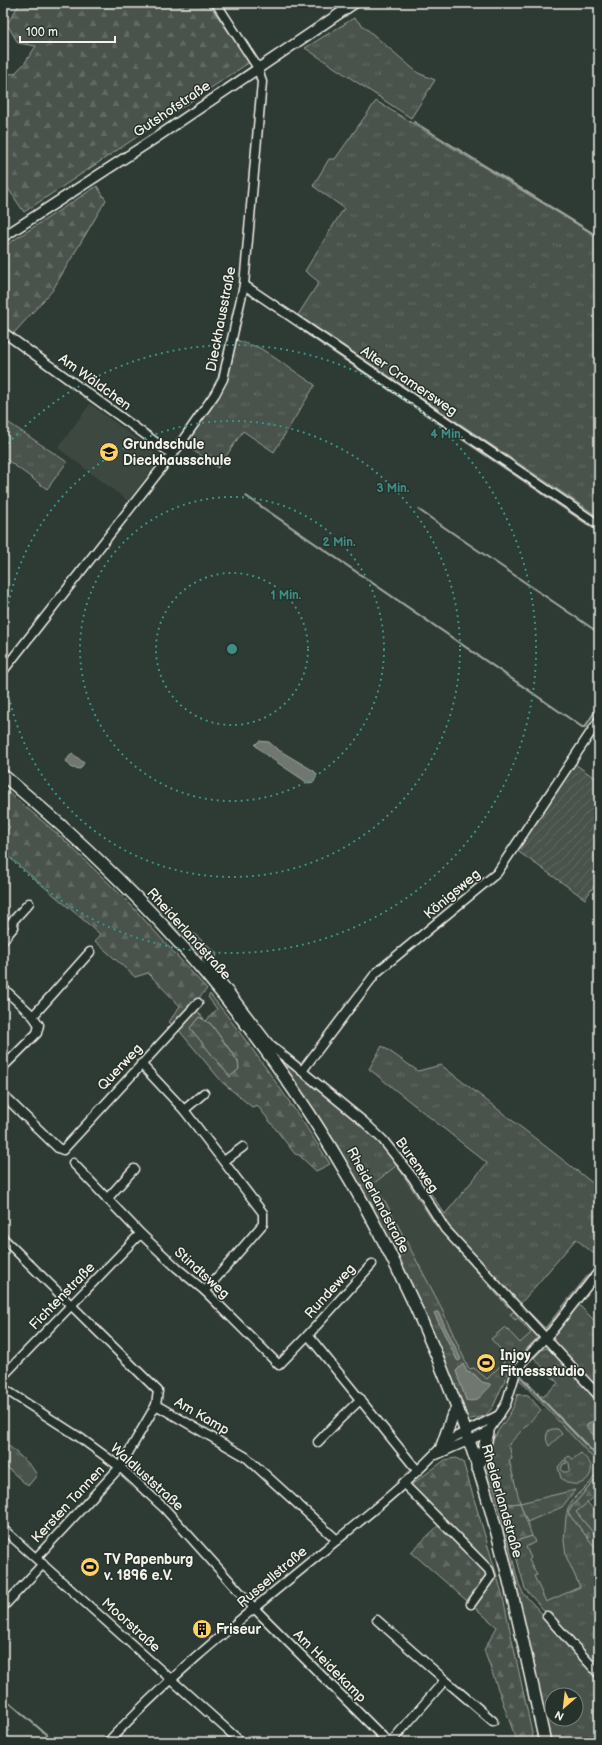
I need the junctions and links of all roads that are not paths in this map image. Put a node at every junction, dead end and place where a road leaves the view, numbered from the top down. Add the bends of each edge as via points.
1 (216, 3) edge
2 (355, 3) edge
3 (258, 68) junction
4 (3, 237) edge
5 (244, 286) junction
6 (3, 332) edge
7 (172, 454) junction
8 (599, 525) edge
9 (3, 671) edge
10 (599, 720) edge
11 (3, 775) edge
12 (29, 903) dead end
13 (3, 940) edge
14 (90, 952) dead end
15 (206, 959) dead end
16 (3, 988) edge
17 (198, 1003) dead end
18 (33, 1016) junction
19 (141, 1064) junction
20 (3, 1067) edge
21 (302, 1072) junction
22 (204, 1093) dead end
23 (3, 1095) edge
24 (184, 1110) junction
25 (243, 1147) dead end
26 (224, 1161) junction
27 (73, 1163) dead end
28 (134, 1169) dead end
29 (106, 1199) junction
30 (142, 1235) junction
31 (3, 1238) edge
32 (372, 1264) dead end
33 (599, 1271) edge
34 (205, 1291) junction
35 (70, 1305) junction
36 (308, 1335) junction
37 (546, 1338) junction
38 (282, 1364) joint
39 (3, 1376) edge
40 (3, 1388) edge
41 (599, 1396) edge
42 (361, 1399) junction
43 (156, 1405) junction
44 (457, 1409) junction
45 (499, 1415) junction
46 (488, 1432) junction
47 (467, 1436) junction
48 (318, 1442) dead end
49 (442, 1446) junction
50 (432, 1456) junction
51 (120, 1467) junction
52 (477, 1467) junction
53 (417, 1470) junction
54 (403, 1483) junction
55 (3, 1529) edge
56 (336, 1540) junction
57 (36, 1558) junction
58 (42, 1564) junction
59 (471, 1604) dead end
60 (3, 1607) edge
61 (254, 1608) junction
62 (547, 1616) dead end
63 (377, 1620) dead end
64 (599, 1674) edge
65 (172, 1679) junction
66 (444, 1680) junction
67 (493, 1721) dead end
68 (108, 1742) edge
69 (241, 1742) edge
70 (388, 1742) edge
71 (391, 1742) edge
72 (545, 1742) edge

1 - 3 street
2 - 3 street, Gutshofstraße
3 - 4 street, Gutshofstraße
3 - 5 street, Dieckhausstraße via 262,82
5 - 7 street, Dieckhausstraße via 223,379
5 - 8 street, Alter Cramersweg
6 - 7 street, Am Wäldchen
7 - 9 street, Dieckhausstraße
10 - 21 street, Königsweg via 497,873 376,973
11 - 44 main road, Rheiderlandstraße via 57,820 153,914 206,973 281,1071 333,1148 388,1248 421,1318
12 - 13 street via 11,923 14,927
14 - 18 street
15 - 21 street, Burenweg via 270,1045
16 - 18 street
17 - 19 street, Querweg
18 - 20 street via 39,1025 37,1033
19 - 23 street, Querweg via 63,1150
19 - 24 street
21 - 37 street, Burenweg via 383,1140 413,1178 445,1229
22 - 24 street
24 - 26 street
25 - 26 street
26 - 34 street via 263,1213 263,1224
27 - 29 street, Stindtsweg
28 - 29 street
29 - 30 street, Stindtsweg
30 - 34 street, Stindtsweg
30 - 35 street, Fichtenstraße via 137,1237
31 - 35 street, Am Kamp
32 - 36 street, Rundeweg
33 - 37 street
34 - 38 street, Stindtsweg via 279,1364
35 - 39 street, Fichtenstraße
35 - 43 street, Am Kamp via 158,1391
36 - 38 street, Rundeweg
36 - 42 street, Rundeweg
37 - 41 street, Burenweg
37 - 45 street via 518,1368 506,1404
40 - 51 street, Waldluststraße
42 - 48 street
42 - 53 street, Rundeweg
43 - 51 street, Kersten Tannen
43 - 56 street, Am Kamp via 246,1457
44 - 47 main road, Rheiderlandstraße
44 - 49 main road
45 - 46 street
45 - 47 street, Russellstraße
46 - 47 street, Russellstraße
46 - 52 main road
47 - 49 street, Russellstraße
47 - 50 street, Russellstraße
47 - 52 main road, Rheiderlandstraße
49 - 50 street, Russellstraße
50 - 53 street, Russellstraße
51 - 57 street, Kersten Tannen
51 - 61 street, Waldluststraße via 165,1509
52 - 72 main road, Rheiderlandstraße via 506,1566
53 - 54 street, Russellstraße
54 - 56 street, Russellstraße via 368,1516
54 - 59 street via 489,1570 491,1576
55 - 57 street, Moorstraße
56 - 61 street, Russellstraße
57 - 58 street, Moorstraße
58 - 60 street
58 - 65 street, Moorstraße
61 - 65 street, Russellstraße
61 - 70 street, Am Heidekamp
62 - 64 street
63 - 66 street
65 - 68 street, Russellstraße
65 - 69 street, Moorstraße
66 - 67 street
66 - 71 street

